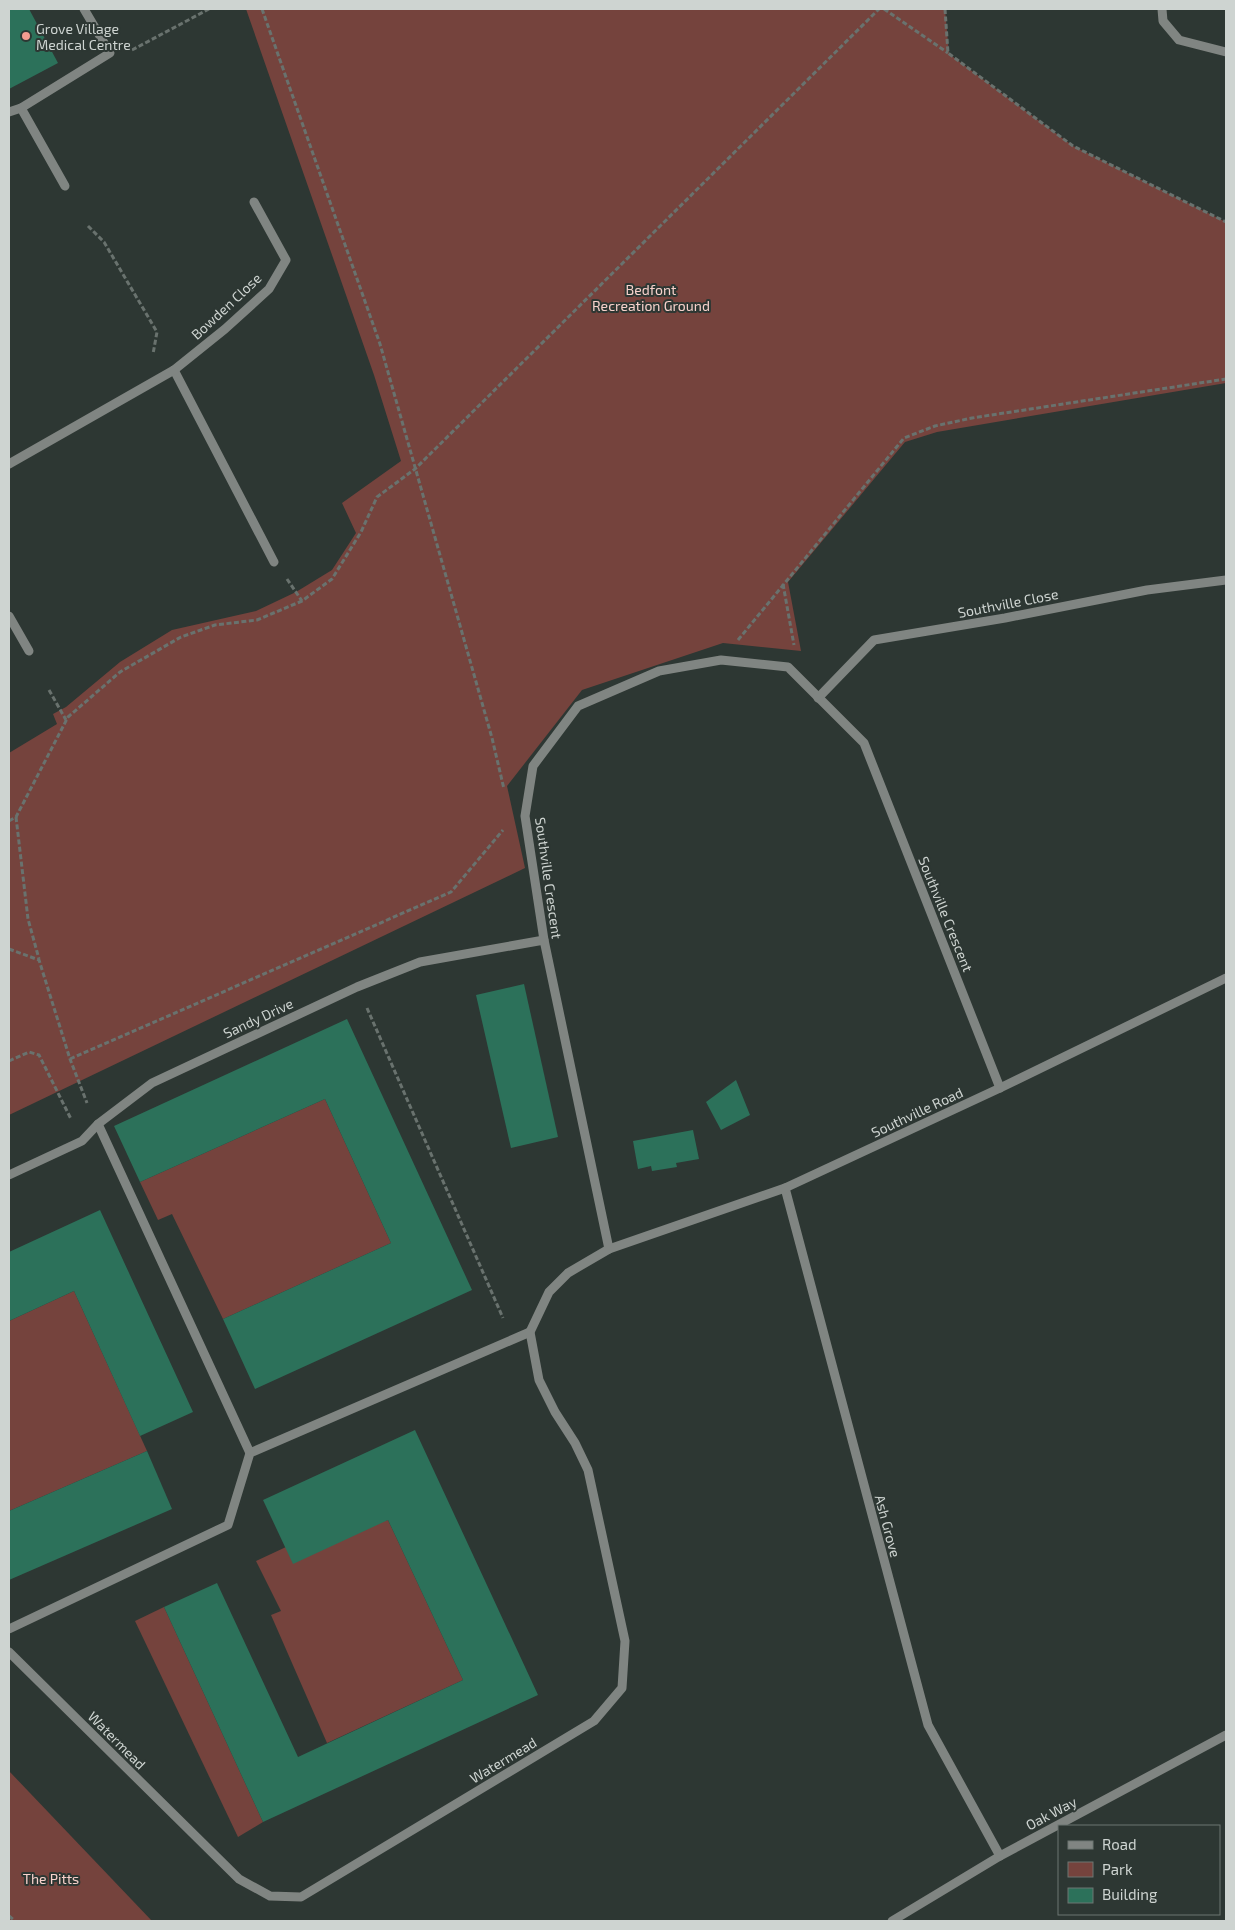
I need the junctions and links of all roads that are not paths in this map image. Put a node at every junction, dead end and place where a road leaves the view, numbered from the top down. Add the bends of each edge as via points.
1 (84, 9) edge
2 (1162, 9) edge
3 (1226, 52) edge
4 (21, 108) junction
5 (9, 112) edge
6 (65, 186) dead end
7 (254, 202) dead end
8 (174, 370) junction
9 (9, 464) edge
10 (274, 562) dead end
11 (1226, 580) edge
12 (9, 616) edge
13 (29, 651) dead end
14 (818, 698) junction
15 (544, 940) junction
16 (1226, 978) edge
17 (1000, 1088) junction
18 (98, 1124) junction
19 (9, 1175) edge
20 (785, 1188) junction
21 (609, 1249) junction
22 (530, 1332) junction
23 (250, 1453) junction
24 (9, 1630) edge
25 (9, 1652) edge
26 (1226, 1735) edge
27 (1000, 1856) junction
28 (892, 1921) edge

1 - 4 street via 110,53
2 - 3 street via 1163,21 1179,40
4 - 5 street
4 - 6 street
7 - 8 street, Bowden Close via 286,260 269,289 225,330
8 - 9 street, Bowden Close
8 - 10 street
11 - 14 street, Southville Close via 1147,590 874,640
12 - 13 street
14 - 15 street, Southville Crescent via 788,667 721,660 660,671 578,706 533,766 525,816
14 - 17 street, Southville Crescent via 864,744
15 - 18 street, Sandy Drive via 420,962 358,987 152,1083
15 - 21 street, Southville Crescent
16 - 17 street, Southville Road
17 - 20 street, Southville Road
18 - 19 street, Sandy Drive via 82,1141
18 - 23 street
20 - 21 street, Southville Road
20 - 27 street, Ash Grove via 928,1725
21 - 22 street via 568,1273 549,1292
22 - 23 street
22 - 25 street, Watermead via 540,1380 588,1470 625,1641 622,1688 594,1721 301,1897 270,1896 239,1879
23 - 24 street via 228,1525
26 - 27 street, Oak Way
27 - 28 street, Oak Way

